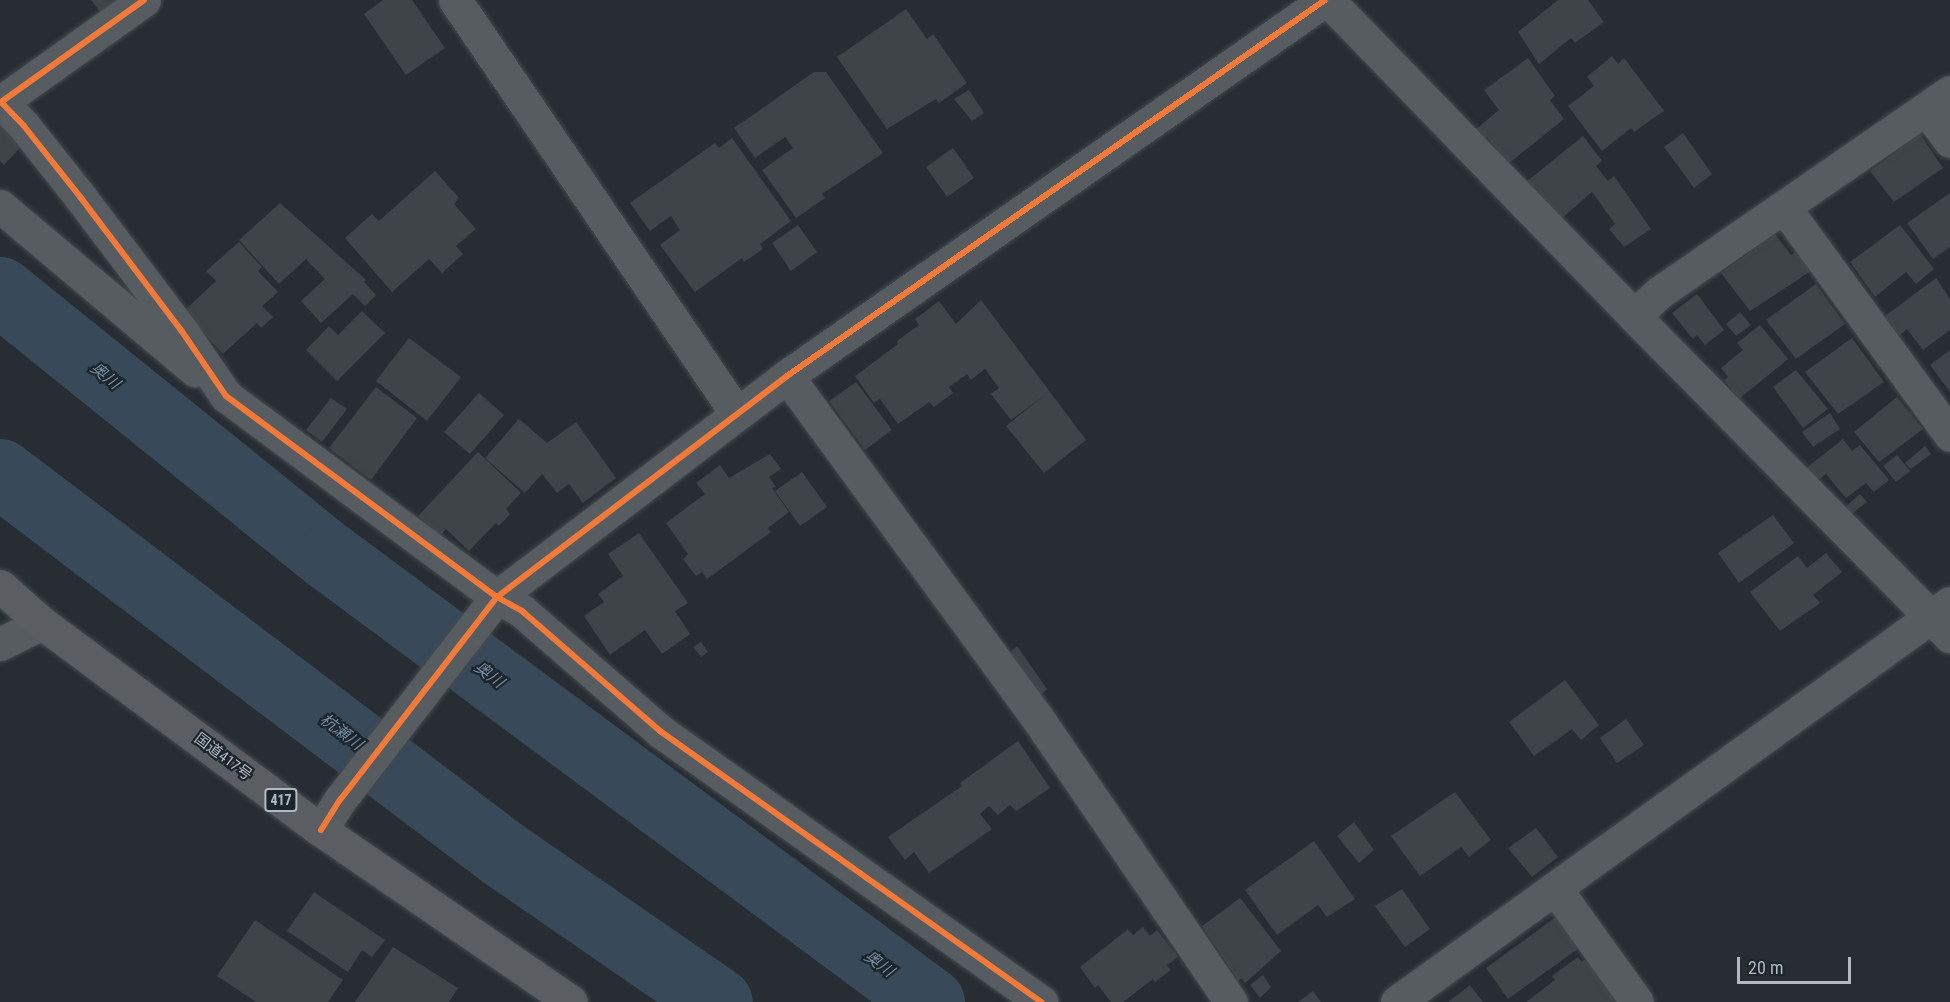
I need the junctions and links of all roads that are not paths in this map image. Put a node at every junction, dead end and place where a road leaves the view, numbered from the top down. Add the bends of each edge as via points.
1 (144, 0) edge
2 (1327, 0) edge
3 (466, 4) edge
4 (1938, 100) edge
5 (1, 101) edge
6 (1950, 141) edge
7 (0, 206) edge
8 (1784, 207) junction
9 (1634, 316) junction
10 (787, 376) junction
11 (226, 396) junction
12 (737, 414) junction
13 (1950, 435) edge
14 (0, 586) edge
15 (497, 597) junction
16 (1944, 619) edge
17 (42, 623) junction
18 (0, 644) edge
19 (321, 830) junction
20 (1555, 888) junction
21 (571, 1002) edge
22 (1041, 1002) edge
23 (1231, 1002) edge
24 (1397, 1002) edge
25 (1637, 1002) edge

1 - 5 street
2 - 9 street
2 - 10 street
3 - 12 street
4 - 6 street
4 - 8 street
5 - 11 street via 81,198
7 - 11 street
8 - 9 street via 1660,292
8 - 13 street
9 - 16 street
10 - 12 street
10 - 23 street via 1036,716
11 - 15 street
12 - 15 street
14 - 17 highway, 国道417号 / 417
15 - 19 street
15 - 22 street via 522,611 660,731
16 - 20 street
17 - 18 street
17 - 19 highway, 国道417号 / 417
19 - 21 highway, 国道417号 / 417
20 - 24 street
20 - 25 street

